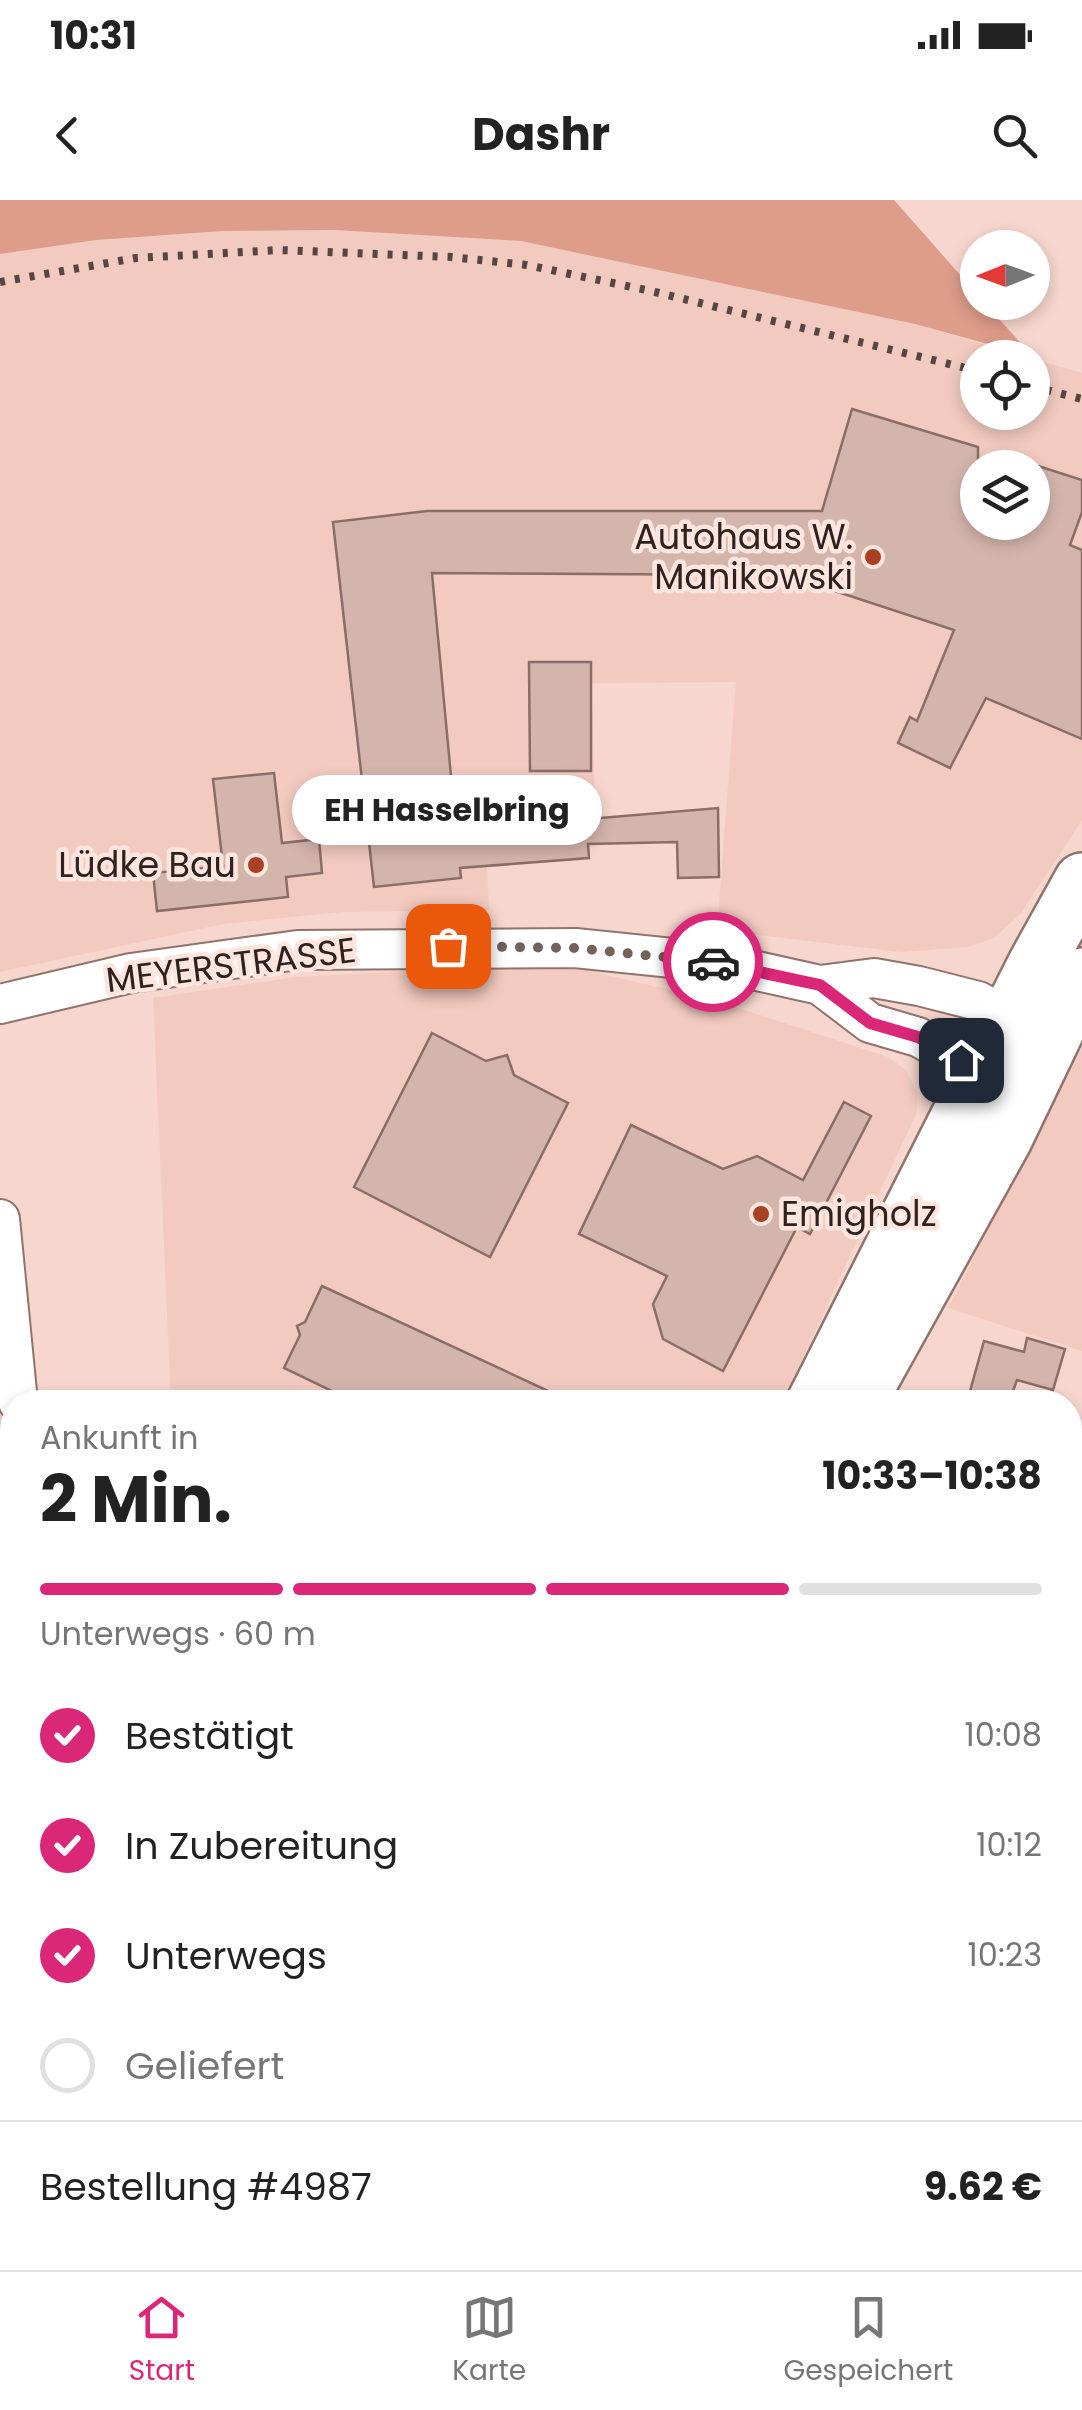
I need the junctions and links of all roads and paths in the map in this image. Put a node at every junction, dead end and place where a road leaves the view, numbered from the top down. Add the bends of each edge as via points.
1 (1082, 881) edge
2 (1082, 976) edge
3 (820, 985) junction
4 (0, 1004) edge
5 (1009, 1018) junction
6 (1040, 1064) junction
7 (981, 1072) junction
8 (0, 1218) edge
9 (17, 1390) edge
10 (821, 1390) edge
11 (865, 1390) edge

1 - 5 main road
2 - 6 main road
3 - 4 street, MEYERSTRASSE via 635,952 412,946 298,950 168,967
3 - 5 street, MEYERSTRASSE via 874,978 963,995
3 - 7 street, MEYERSTRASSE via 870,1023 918,1037
5 - 6 street, MEYERSTRASSE
5 - 7 main road
6 - 7 street via 1000,1077
6 - 11 main road
7 - 10 main road
8 - 9 street

